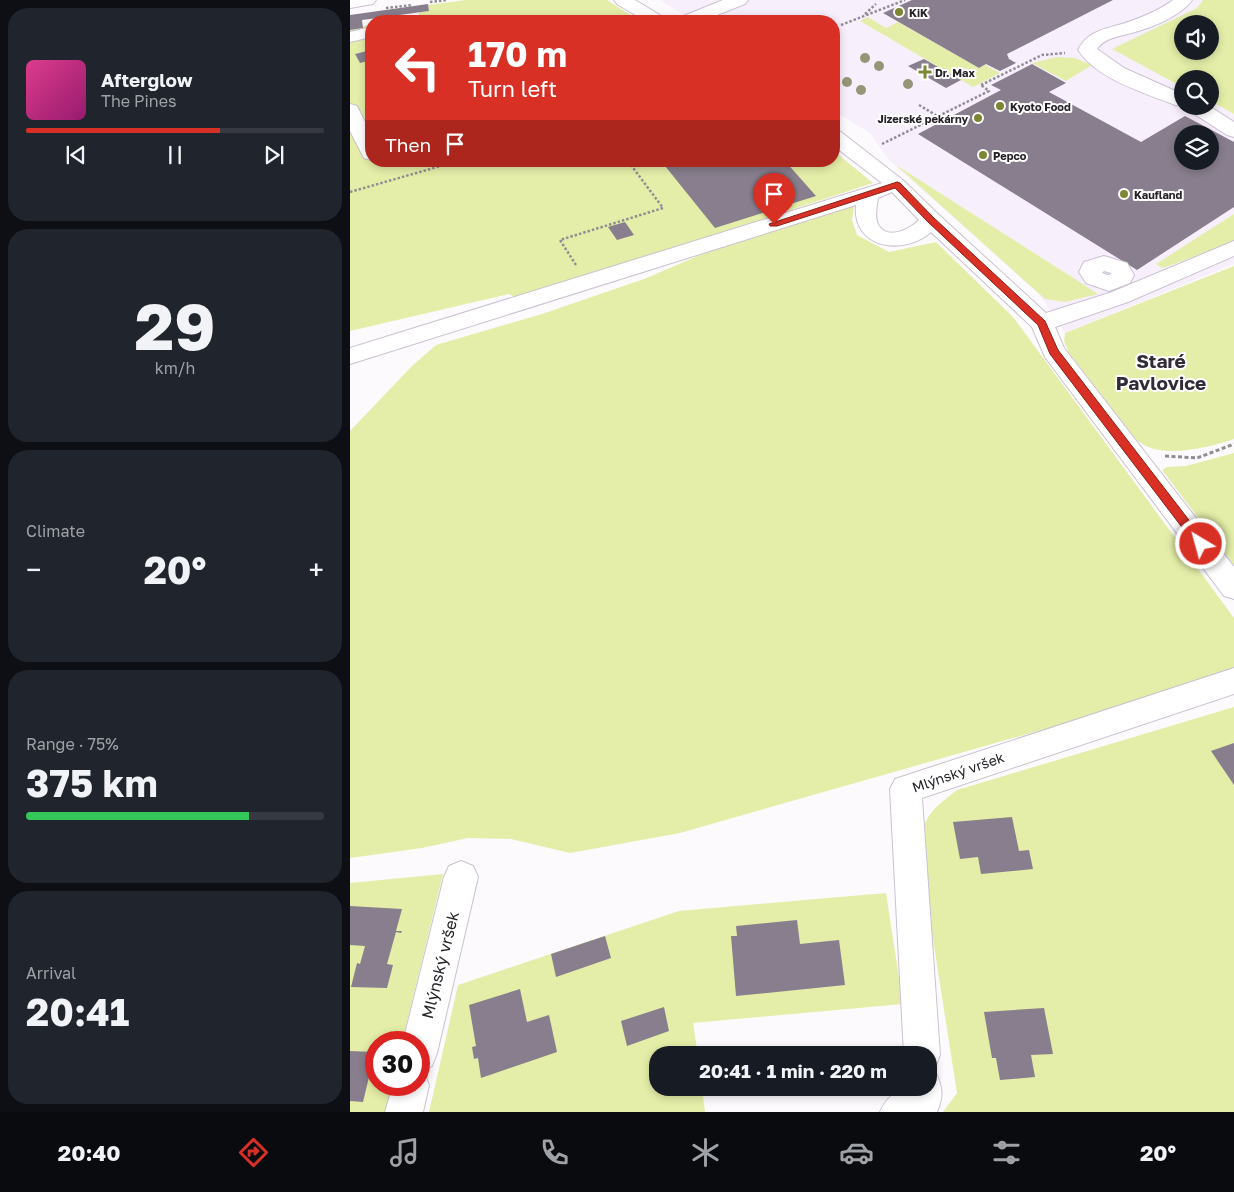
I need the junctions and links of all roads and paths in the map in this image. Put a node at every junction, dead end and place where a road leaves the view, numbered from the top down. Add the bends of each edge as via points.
1 (447, 0) edge
2 (622, 0) edge
3 (739, 0) edge
4 (905, 0) edge
5 (1183, 0) edge
6 (350, 2) edge
7 (428, 3) dead end
8 (418, 4) dead end
9 (876, 4) dead end
10 (373, 5) edge
11 (647, 15) edge
12 (703, 15) edge
13 (865, 15) junction
14 (841, 25) dead end
15 (365, 33) edge
16 (350, 37) edge
17 (1088, 52) junction
18 (1174, 97) edge
19 (919, 105) dead end
20 (350, 110) edge
21 (1209, 115) edge
22 (939, 116) junction
23 (1234, 131) edge
24 (365, 141) edge
25 (840, 141) edge
26 (882, 144) dead end
27 (437, 167) edge
28 (632, 167) edge
29 (897, 185) junction
30 (350, 192) edge
31 (868, 194) junction
32 (931, 220) junction
33 (1234, 248) edge
34 (586, 282) junction
35 (1042, 323) junction
36 (350, 356) edge
37 (1234, 444) edge
38 (1134, 456) junction
39 (1234, 588) edge
40 (1234, 680) edge
41 (461, 877) dead end
42 (424, 1031) edge
43 (921, 1046) edge
44 (408, 1096) edge
45 (924, 1096) edge
46 (404, 1112) edge
47 (899, 1112) edge

1 - 7 path
2 - 11 street
3 - 12 street
4 - 13 path
5 - 17 street via 1135,26 1096,40 1088,46
6 - 10 street
8 - 10 path
9 - 13 path
13 - 14 path
15 - 16 street
17 - 18 street via 1124,75
17 - 22 path via 1042,55 981,85 989,90
19 - 22 path
20 - 24 street
21 - 23 street
22 - 26 path
25 - 29 street
27 - 30 path
28 - 34 path via 663,208 560,240
29 - 31 street
29 - 32 street
31 - 32 street via 866,219 873,232 880,236 904,238
31 - 34 street
32 - 35 street
33 - 35 street via 1120,297
34 - 36 street
35 - 38 street via 1053,352
37 - 38 path via 1197,458
38 - 39 street
40 - 43 street, Mlýnský vršek via 906,788
41 - 42 street, Mlýnský vršek
44 - 46 street
45 - 47 street via 924,1099

